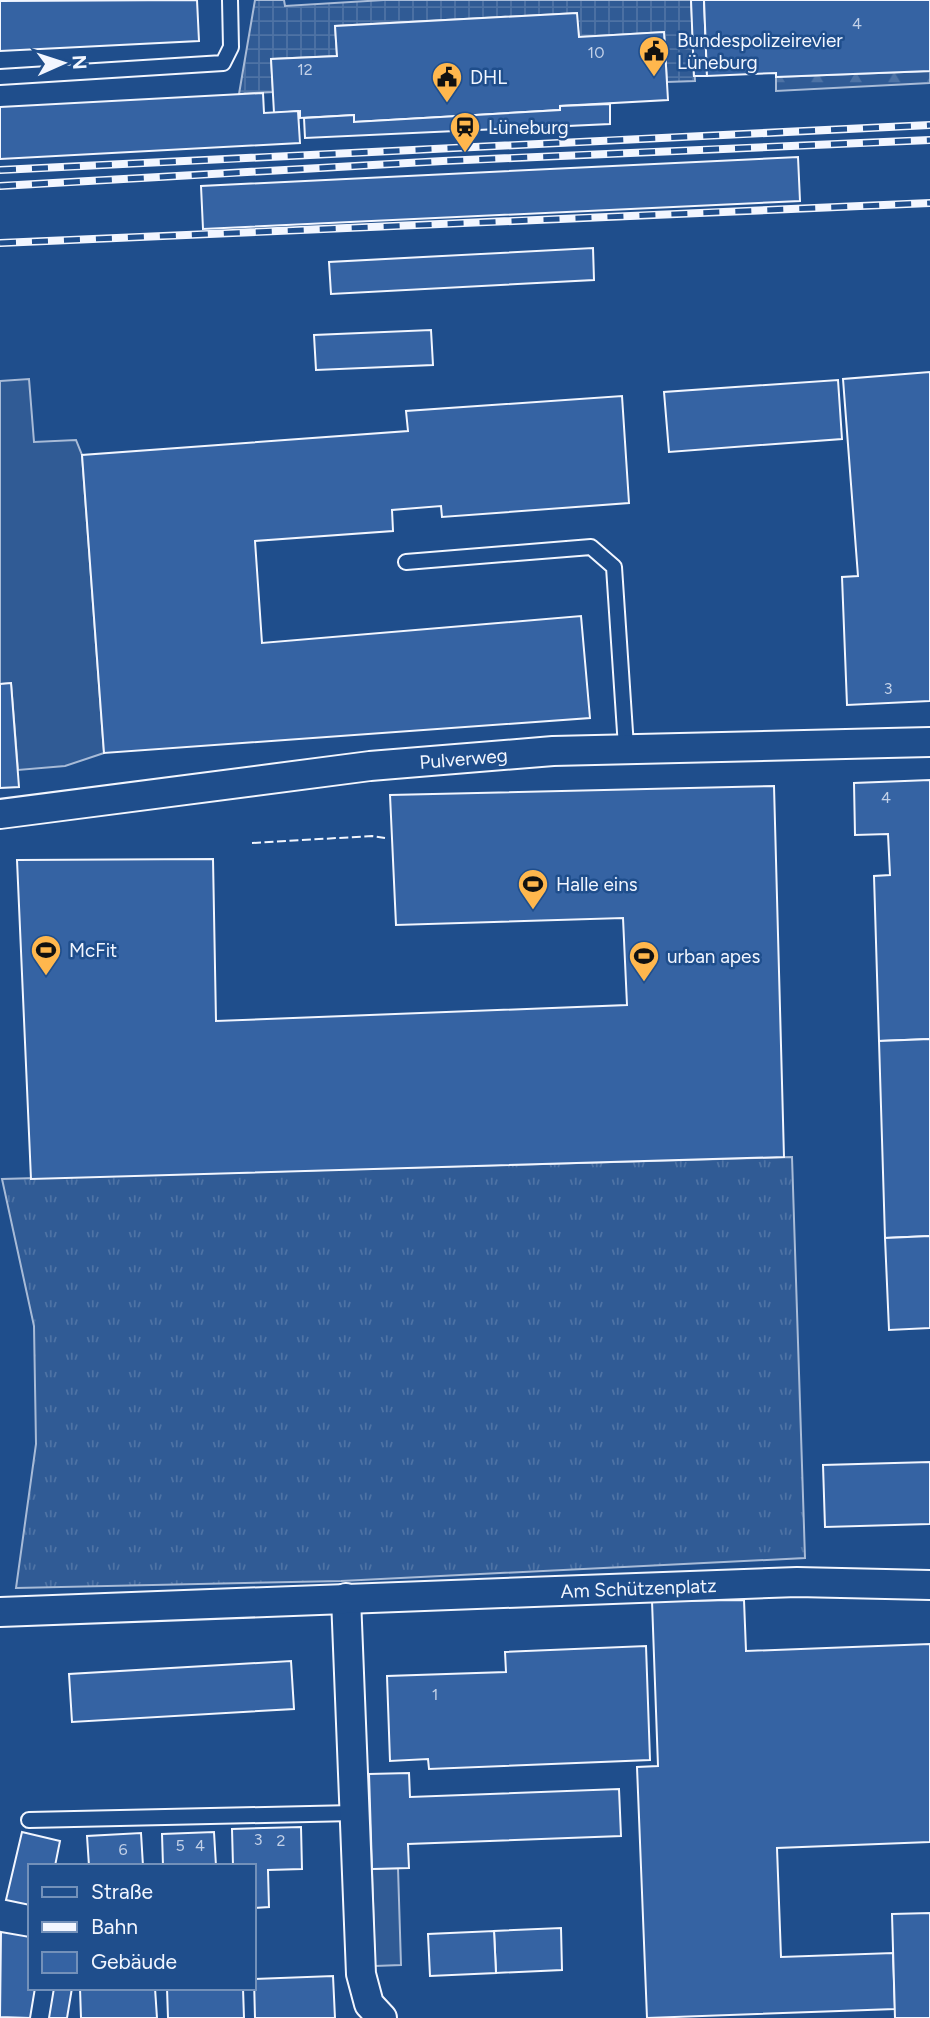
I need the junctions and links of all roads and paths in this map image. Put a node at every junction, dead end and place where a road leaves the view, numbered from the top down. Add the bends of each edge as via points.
1 (230, 0) edge
2 (0, 77) edge
3 (406, 562) dead end
4 (930, 742) edge
5 (626, 747) junction
6 (0, 814) edge
7 (930, 1585) edge
8 (345, 1598) junction
9 (0, 1612) edge
10 (354, 1813) junction
11 (29, 1820) dead end
12 (382, 2018) edge

1 - 2 lane via 231,47 223,63
3 - 5 lane via 592,547 614,568
4 - 5 street, Pulverweg
5 - 6 street, Pulverweg via 370,766
7 - 8 street, Am Schützenplatz via 797,1582
8 - 9 street, Am Schützenplatz
8 - 10 street
10 - 11 lane
10 - 12 street via 361,1974 369,2004

